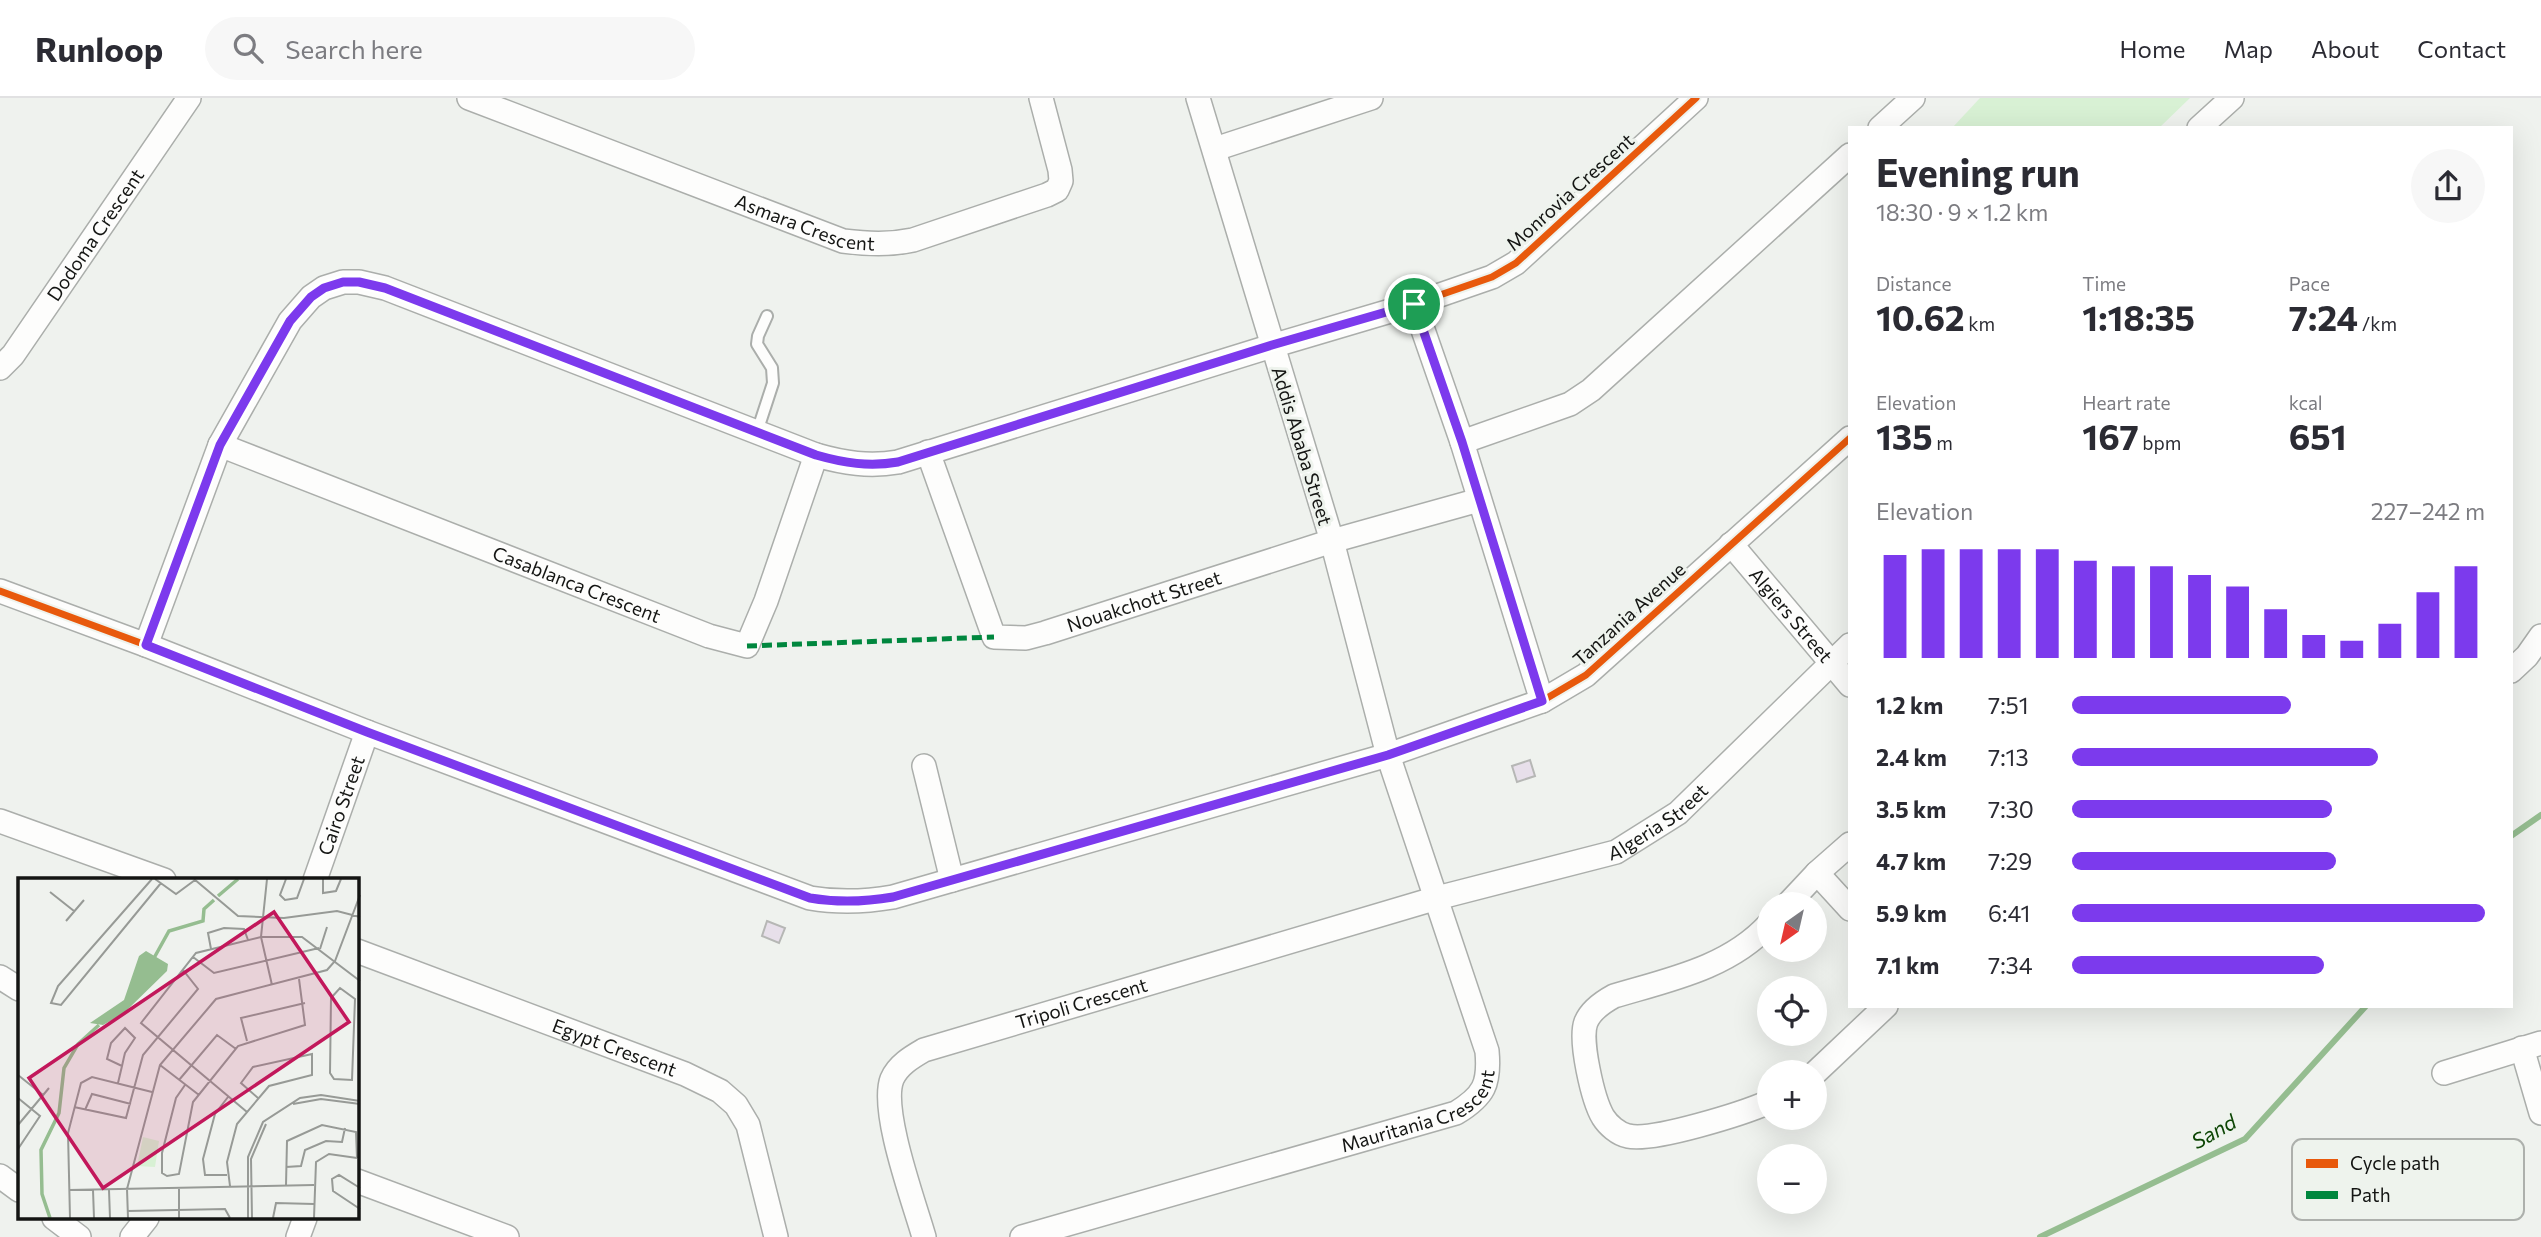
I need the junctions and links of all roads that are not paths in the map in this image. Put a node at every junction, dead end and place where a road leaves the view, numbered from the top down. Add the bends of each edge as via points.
1 (188, 98) edge
2 (468, 98) edge
3 (1041, 98) edge
4 (1198, 98) edge
5 (1371, 98) edge
6 (1696, 98) edge
7 (1913, 98) edge
8 (2232, 98) edge
9 (1882, 126) edge
10 (2201, 126) edge
11 (1215, 149) junction
12 (1848, 157) edge
13 (1414, 304) junction
14 (767, 316) dead end
15 (1272, 345) junction
16 (0, 368) edge
17 (757, 432) junction
18 (1848, 440) edge
19 (1462, 442) junction
20 (220, 445) junction
21 (928, 452) junction
22 (816, 455) junction
23 (1479, 500) junction
24 (1332, 541) junction
25 (1731, 544) junction
26 (0, 591) edge
27 (2541, 636) edge
28 (146, 645) junction
29 (1848, 647) edge
30 (1830, 662) junction
31 (2513, 669) edge
32 (1848, 683) edge
33 (1542, 701) junction
34 (367, 732) junction
35 (1388, 755) junction
36 (924, 766) dead end
37 (0, 821) edge
38 (1848, 846) edge
39 (1817, 873) junction
40 (158, 878) edge
41 (316, 878) edge
42 (952, 880) junction
43 (1799, 892) edge
44 (1437, 898) junction
45 (1848, 907) edge
46 (1757, 934) edge
47 (359, 952) edge
48 (0, 977) edge
49 (18, 988) edge
50 (1884, 1008) edge
51 (2531, 1046) edge
52 (1827, 1062) edge
53 (2444, 1073) dead end
54 (1757, 1106) edge
55 (2541, 1114) edge
56 (0, 1175) edge
57 (359, 1182) edge
58 (18, 1190) edge
59 (57, 1220) edge
60 (145, 1220) edge
61 (304, 1220) edge
62 (79, 1237) edge
63 (132, 1237) edge
64 (298, 1237) edge
65 (507, 1237) edge
66 (776, 1237) edge
67 (924, 1237) edge
68 (1022, 1237) edge

1 - 16 street, Dodoma Crescent
2 - 3 street, Asmara Crescent via 843,241 871,245 913,240 1057,190 1060,170
4 - 11 street, Addis Ababa Street
5 - 11 street
6 - 13 street, Monrovia Crescent via 1516,263 1492,277
7 - 9 street
8 - 10 street
11 - 15 street, Addis Ababa Street
12 - 19 street via 1591,390 1570,404
13 - 15 street, Monrovia Crescent
13 - 19 street
14 - 17 lane via 757,344 772,368 773,383
15 - 21 street, Monrovia Crescent
15 - 24 street, Addis Ababa Street
17 - 20 street, Monrovia Crescent via 385,288 343,282 311,297 290,321
17 - 22 street, Monrovia Crescent
18 - 25 street, Tanzania Avenue
19 - 23 street
20 - 22 street, Casablanca Crescent via 709,636 747,646
20 - 28 street, Monrovia Crescent
21 - 22 street, Monrovia Crescent via 883,465 844,463
21 - 24 street, Nouakchott Street via 994,637 1045,633
23 - 24 street, Nouakchott Street
23 - 33 street
24 - 35 street, Addis Ababa Street
25 - 30 street, Algiers Street
25 - 33 street, Tanzania Avenue via 1586,675
26 - 28 street, Tanzania Avenue
27 - 31 street
28 - 34 street, Tanzania Avenue
29 - 30 street, Algeria Street
30 - 32 street, Algiers Street
30 - 44 street, Algeria Street via 1678,813 1647,834 1616,852
33 - 35 street, Tanzania Avenue
34 - 41 street, Cairo Street
34 - 42 street, Tanzania Avenue via 810,898 862,902
35 - 42 street, Tanzania Avenue
35 - 44 street, Mauritania Crescent
36 - 42 street
37 - 40 street
38 - 39 street
39 - 43 street
39 - 45 street
44 - 67 street, Tripoli Crescent via 924,1050 911,1058 892,1080 891,1118
44 - 68 street, Mauritania Crescent via 1487,1051 1489,1071 1474,1102 1456,1113 1399,1131
46 - 54 street via 1711,965 1602,1003 1587,1020 1584,1040 1595,1098 1604,1118 1625,1136 1679,1131
47 - 66 street, Egypt Crescent via 720,1091 748,1125
48 - 49 street
50 - 52 street
51 - 53 street
51 - 55 street
56 - 58 street
57 - 65 street
59 - 62 street
60 - 63 street
61 - 64 street

